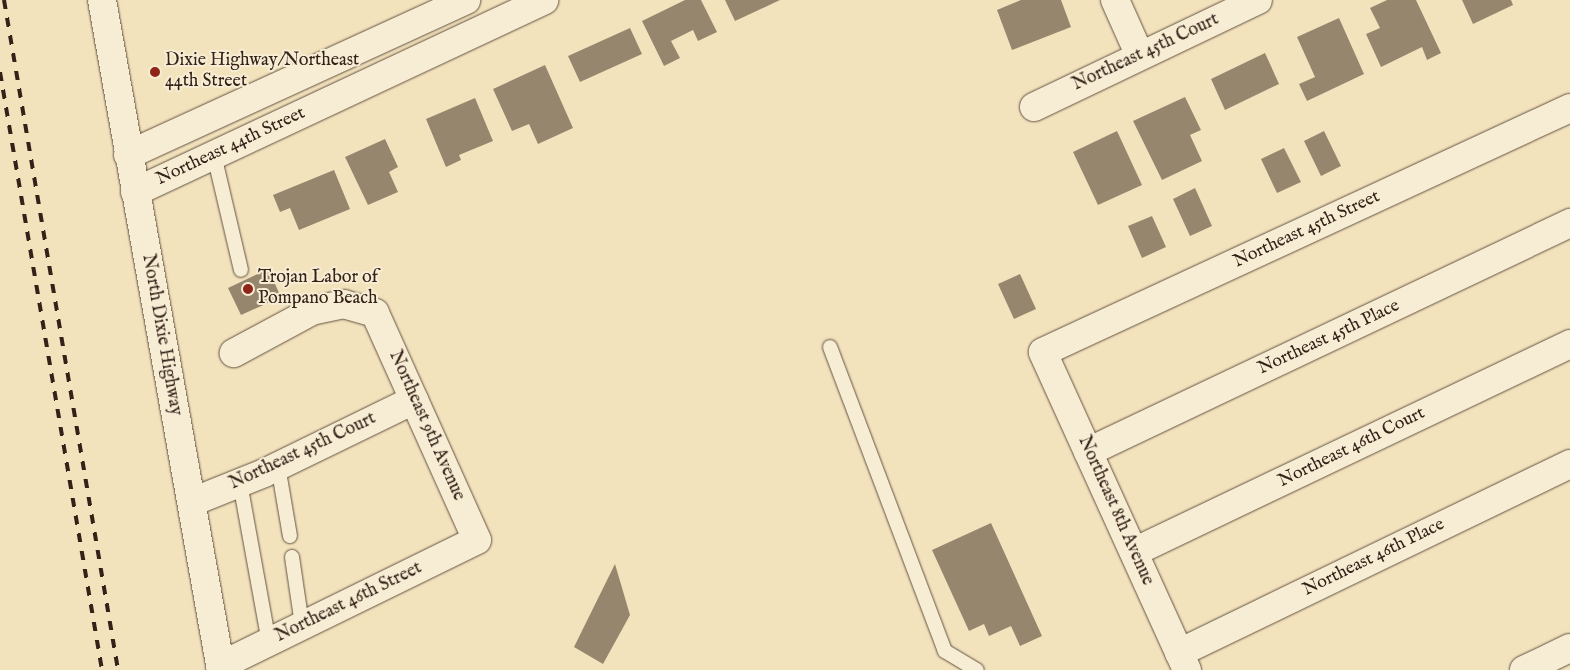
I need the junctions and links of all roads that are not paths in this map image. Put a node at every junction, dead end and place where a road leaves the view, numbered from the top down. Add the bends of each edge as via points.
1 (102, 0) edge
2 (466, 0) edge
3 (544, 0) edge
4 (1115, 0) edge
5 (1258, 0) edge
6 (1140, 56) junction
7 (1034, 107) dead end
8 (1570, 108) edge
9 (128, 155) junction
10 (214, 155) junction
11 (135, 192) junction
12 (1570, 223) edge
13 (241, 270) dead end
14 (1570, 344) edge
15 (830, 347) dead end
16 (1044, 352) joint
17 (234, 353) dead end
18 (414, 400) junction
19 (1088, 452) junction
20 (1570, 464) edge
21 (278, 466) junction
22 (240, 483) junction
23 (192, 502) junction
24 (290, 536) dead end
25 (477, 540) joint
26 (1134, 552) junction
27 (292, 557) dead end
28 (302, 625) junction
29 (269, 642) junction
30 (1570, 648) edge
31 (1183, 661) edge
32 (220, 668) edge
33 (977, 670) edge
34 (1524, 670) edge

1 - 9 street, North Dixie Highway
2 - 9 street, Northeast 44th Street
3 - 10 street, Northeast 44th Street
4 - 6 street
5 - 6 street, Northeast 45th Court
6 - 7 street, Northeast 45th Court
8 - 16 street, Northeast 45th Street
9 - 11 street, North Dixie Highway
10 - 11 street, Northeast 44th Street
10 - 13 lane
11 - 23 street, North Dixie Highway
12 - 19 street, Northeast 45th Place
14 - 26 street, Northeast 46th Court
15 - 33 lane via 945,651
16 - 19 street, Northeast 8th Avenue
17 - 18 street, Northeast 9th Avenue via 312,311 344,304 375,313
18 - 21 street, Northeast 45th Court
18 - 25 street, Northeast 9th Avenue
19 - 26 street, Northeast 8th Avenue
20 - 31 street, Northeast 46th Place
21 - 22 street, Northeast 45th Court
21 - 24 lane
22 - 23 street, Northeast 45th Court
22 - 29 lane
23 - 32 street, North Dixie Highway
25 - 28 street, Northeast 46th Street
26 - 31 street, Northeast 8th Avenue
27 - 28 lane
28 - 29 street, Northeast 46th Street
29 - 32 street, Northeast 46th Street
30 - 34 street

